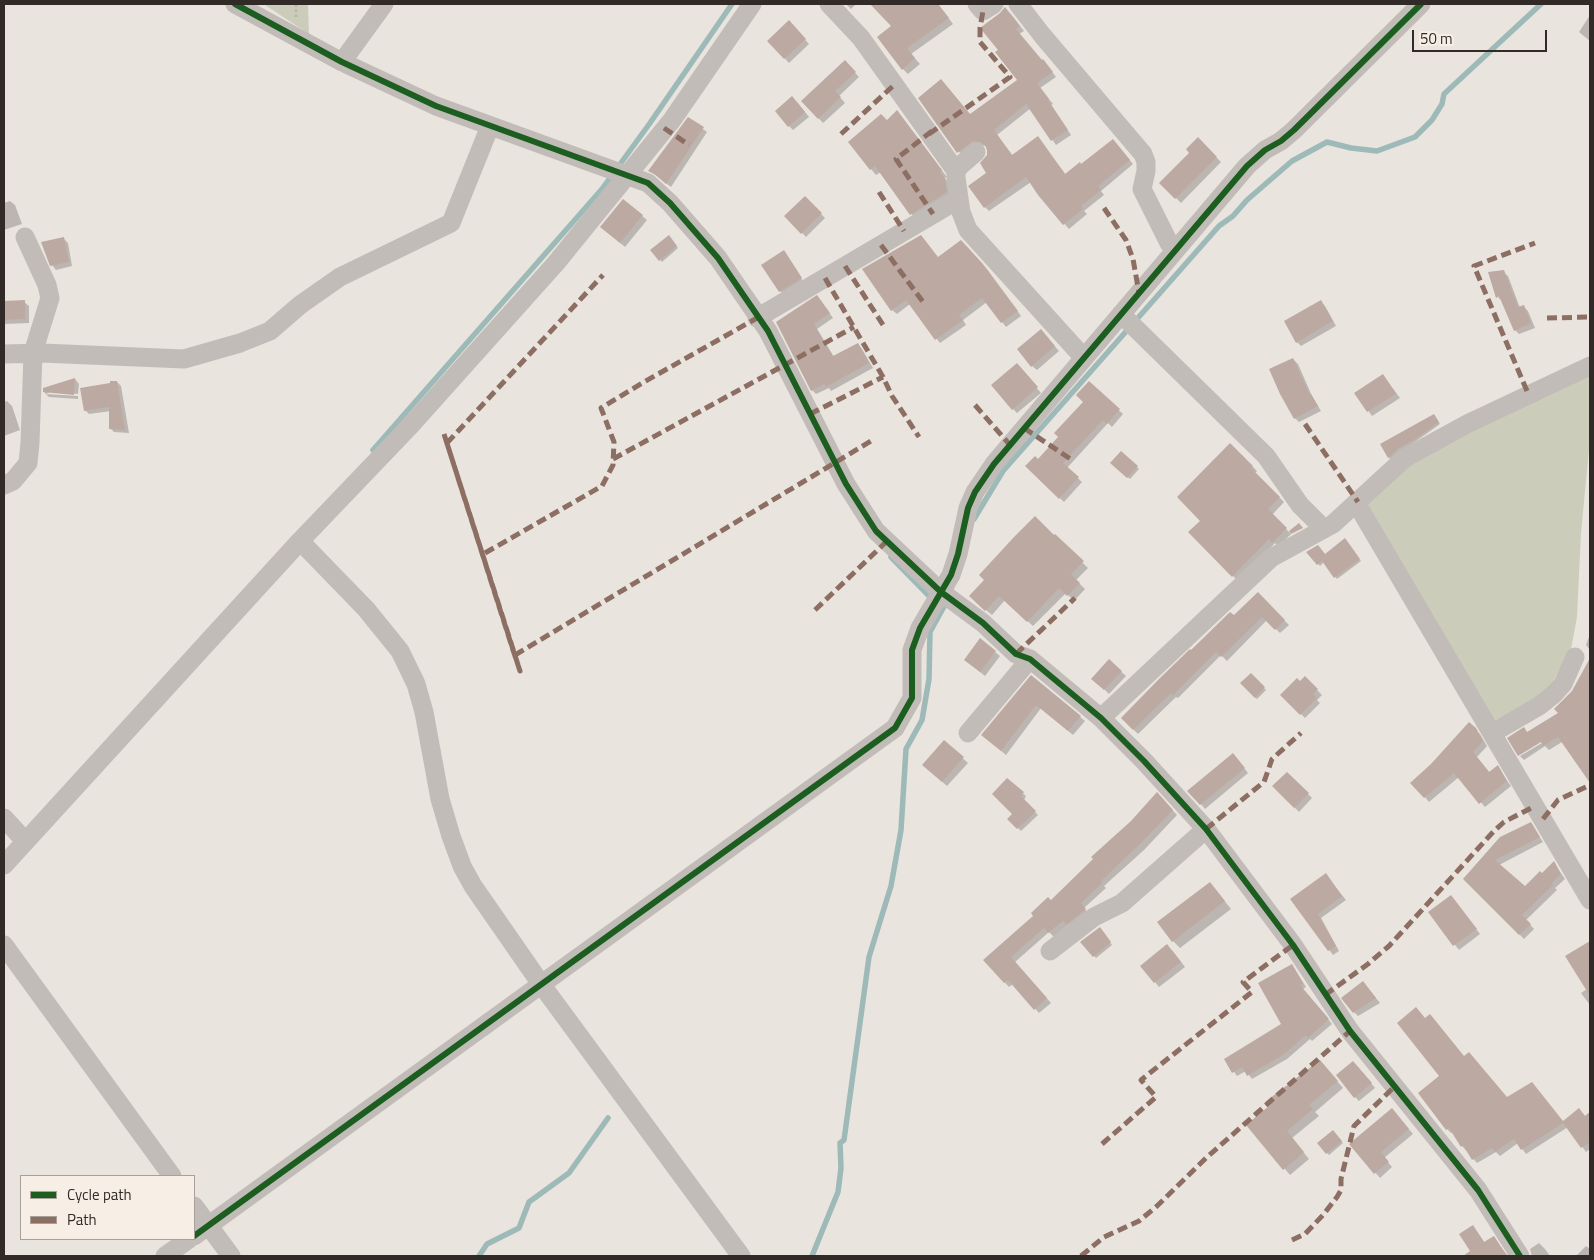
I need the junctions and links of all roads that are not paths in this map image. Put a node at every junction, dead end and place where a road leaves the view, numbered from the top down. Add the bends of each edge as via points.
1 (235, 4) edge
2 (384, 4) edge
3 (752, 4) edge
4 (830, 4) edge
5 (977, 4) edge
6 (994, 4) edge
7 (1018, 4) edge
8 (1421, 4) edge
9 (342, 62) junction
10 (490, 126) junction
11 (976, 152) dead end
12 (956, 171) junction
13 (628, 175) junction
14 (959, 199) junction
15 (25, 237) dead end
16 (1175, 250) junction
17 (1121, 314) junction
18 (757, 318) junction
19 (33, 353) junction
20 (4, 354) edge
21 (1084, 358) junction
22 (1590, 366) edge
23 (4, 485) edge
24 (1358, 502) junction
25 (1324, 529) junction
26 (300, 541) junction
27 (942, 592) junction
28 (1575, 657) dead end
29 (1030, 659) junction
30 (1101, 718) junction
31 (1491, 731) junction
32 (968, 733) dead end
33 (4, 818) edge
34 (1206, 829) junction
35 (25, 841) junction
36 (4, 865) edge
37 (1590, 900) edge
38 (4, 945) edge
39 (1050, 951) dead end
40 (540, 984) junction
41 (171, 1175) edge
42 (195, 1209) edge
43 (201, 1230) edge
44 (188, 1240) edge
45 (165, 1256) edge
46 (231, 1256) edge
47 (741, 1256) edge
48 (1520, 1256) edge

1 - 9 street
2 - 9 street
3 - 13 street via 672,120
4 - 12 street via 861,38
5 - 6 street via 984,11
7 - 16 street via 1143,154 1146,171 1142,189
8 - 16 street via 1294,130 1247,166
9 - 10 street via 436,106
10 - 13 street
10 - 19 street via 451,223 340,277 270,331 184,360
11 - 12 street
12 - 14 street
13 - 18 street via 648,183 670,203 718,258
13 - 26 street via 556,263 444,388
14 - 18 street
14 - 21 street via 968,230
15 - 19 street via 47,284 50,298
16 - 17 street
17 - 21 street
17 - 25 street via 1266,456 1300,505
18 - 27 street via 768,331 861,510 876,531
19 - 20 street
19 - 23 street via 28,463 13,481
21 - 27 street via 994,464 975,492 968,508 958,554
22 - 24 street via 1467,424 1405,458
24 - 25 street
24 - 31 street
25 - 30 street via 1271,558
26 - 35 street
26 - 40 street via 366,609 400,651 416,684 440,798 462,866
27 - 29 street via 983,623 1016,654
27 - 40 street via 920,628 912,650 912,698 896,728
28 - 31 street via 1571,670 1554,694 1530,711
29 - 30 street
29 - 32 street
30 - 34 street
31 - 37 street
33 - 35 street
34 - 39 street via 1122,903 1094,917
34 - 48 street via 1293,945 1350,1031 1478,1190
35 - 36 street
38 - 41 street
40 - 43 street
40 - 47 street
42 - 43 street
43 - 46 street
44 - 45 street

